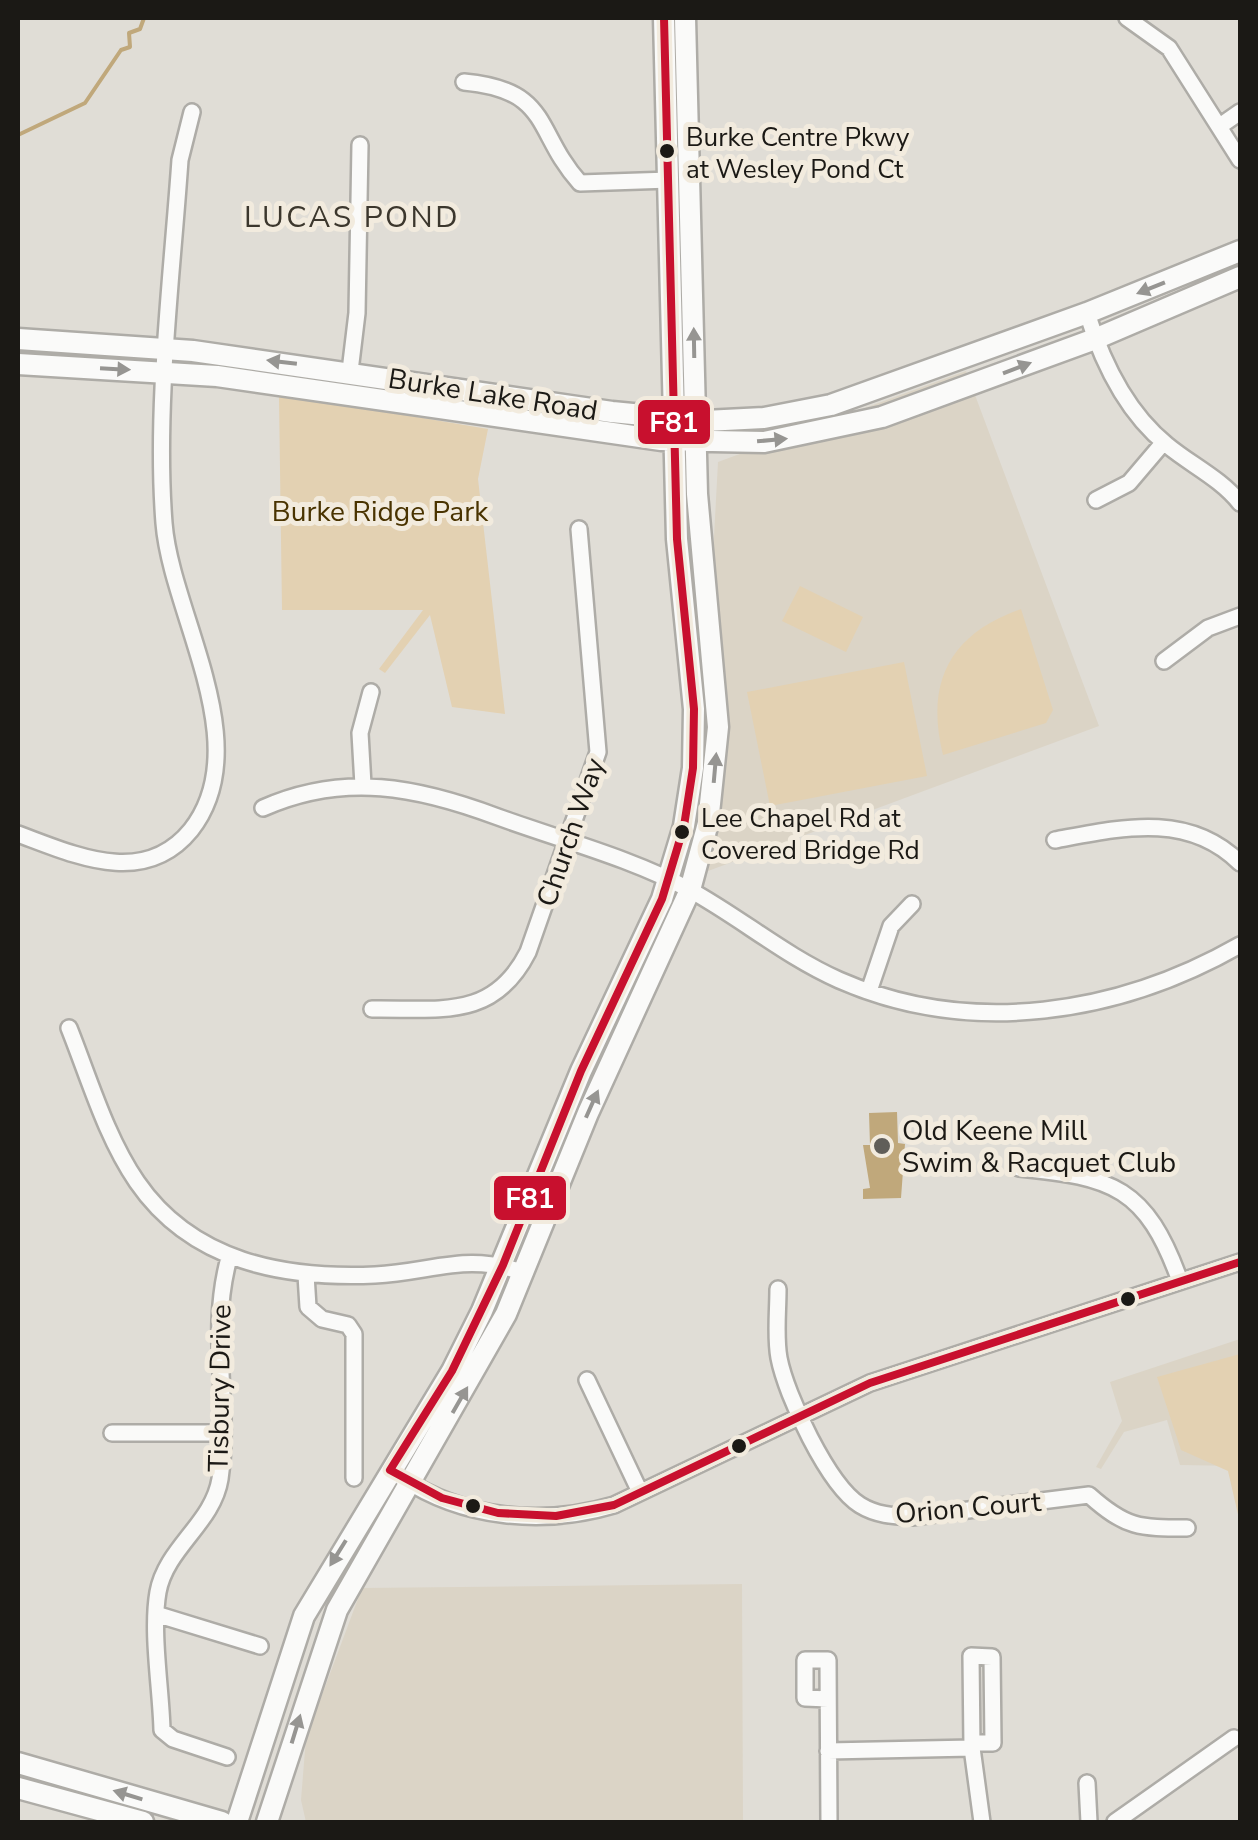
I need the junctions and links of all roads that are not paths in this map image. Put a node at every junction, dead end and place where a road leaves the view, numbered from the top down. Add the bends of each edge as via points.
1 (664, 18) edge
2 (685, 18) edge
3 (1127, 18) edge
4 (464, 82) dead end
5 (192, 112) dead end
6 (1240, 112) edge
7 (1220, 126) junction
8 (360, 145) dead end
9 (1240, 160) edge
10 (670, 180) junction
11 (1240, 251) edge
12 (1240, 277) edge
13 (1087, 313) junction
14 (18, 338) edge
15 (1095, 339) junction
16 (168, 348) junction
17 (18, 364) edge
18 (350, 371) junction
19 (168, 373) junction
20 (689, 426) junction
21 (674, 440) junction
22 (1164, 443) junction
23 (1096, 500) dead end
24 (1240, 503) edge
25 (579, 529) dead end
26 (1240, 616) edge
27 (1164, 660) dead end
28 (372, 692) dead end
29 (363, 785) junction
30 (263, 808) dead end
31 (18, 834) edge
32 (1055, 840) dead end
33 (568, 842) junction
34 (1240, 862) edge
35 (669, 880) junction
36 (690, 890) junction
37 (912, 904) dead end
38 (1240, 945) edge
39 (869, 991) junction
40 (372, 1009) dead end
41 (69, 1028) dead end
42 (1018, 1168) dead end
43 (229, 1258) junction
44 (1240, 1262) edge
45 (503, 1265) junction
46 (525, 1273) junction
47 (306, 1274) junction
48 (1180, 1281) junction
49 (778, 1289) dead end
50 (587, 1380) dead end
51 (802, 1414) junction
52 (223, 1432) junction
53 (112, 1433) dead end
54 (390, 1470) junction
55 (354, 1478) dead end
56 (412, 1485) junction
57 (640, 1492) junction
58 (1187, 1528) dead end
59 (158, 1616) junction
60 (260, 1646) dead end
61 (828, 1699) dead end
62 (1234, 1738) dead end
63 (972, 1746) junction
64 (828, 1751) junction
65 (227, 1757) dead end
66 (18, 1763) edge
67 (1087, 1783) dead end
68 (18, 1788) edge
69 (142, 1822) edge
70 (222, 1822) edge
71 (237, 1822) edge
72 (267, 1822) edge
73 (829, 1822) edge
74 (982, 1822) edge
75 (1089, 1822) edge
76 (1115, 1822) edge

1 - 10 main road
20 -> 2 main road
3 - 7 street via 1168,48
4 - 10 street via 520,96 580,184
5 - 16 street via 180,160
6 - 7 street
7 - 9 street
8 - 18 street
10 - 20 main road
11 -> 13 main road, Burke Lake Road
12 - 15 main road, Burke Lake Road
13 - 15 street
13 - 20 main road, Burke Lake Road via 817,409
14 - 16 main road, Burke Lake Road
20 -> 15 main road, Burke Lake Road via 764,442 837,429
15 - 22 street via 1133,409
18 -> 16 main road, Burke Lake Road
16 - 19 street
17 -> 19 main road, Burke Lake Road
18 - 20 main road, Burke Lake Road
19 - 21 main road, Burke Lake Road
19 - 31 street via 164,527 204,673 214,730 213,784 194,827 154,858 124,865 91,861
20 - 21 main road, Burke Lake Road
36 -> 20 main road via 708,823 718,727
21 - 35 main road via 694,736 684,826
22 - 23 street via 1129,483
22 - 24 street
25 - 33 street, Church Way via 599,734 592,780
26 - 27 street via 1208,628
28 - 29 street via 360,732
29 - 30 street via 316,789
29 - 33 street via 440,795
32 - 34 street via 1165,826 1212,841
33 - 35 street
33 - 40 street, Church Way via 528,952 504,989 459,1008
35 - 36 street
35 - 45 main road via 581,1071
36 - 39 street via 804,963
46 -> 36 main road via 588,1113
37 - 39 street via 891,926
38 - 39 street via 1142,992 1086,1006 974,1012
41 - 43 street via 136,1182 172,1221
42 - 48 street via 1081,1174 1114,1186 1157,1227
43 - 47 street
43 - 52 street, Tisbury Drive via 218,1299
44 - 48 street
45 - 46 street
45 - 47 street via 474,1260 407,1272
45 - 54 main road via 452,1370
56 -> 46 main road
47 - 55 street via 308,1307 354,1334
48 - 51 street via 870,1382
49 - 51 street, Orion Court via 779,1359
50 - 57 street
51 - 57 street
51 - 58 street, Orion Court via 841,1488 884,1516 1089,1495 1119,1522
52 - 53 street
52 - 59 street, Tisbury Drive via 218,1488 158,1591
54 - 56 street
54 -> 71 main road via 304,1616
56 - 57 street via 459,1504 527,1518 588,1512
72 -> 56 main road via 330,1626
59 - 60 street
59 - 65 street, Tisbury Drive via 162,1730
61 - 64 street
62 - 76 street
63 - 63 street via 992,1744 992,1657 971,1656
63 - 64 street
63 - 74 street
64 - 73 street
70 -> 66 main road
67 - 75 street
68 - 69 main road

